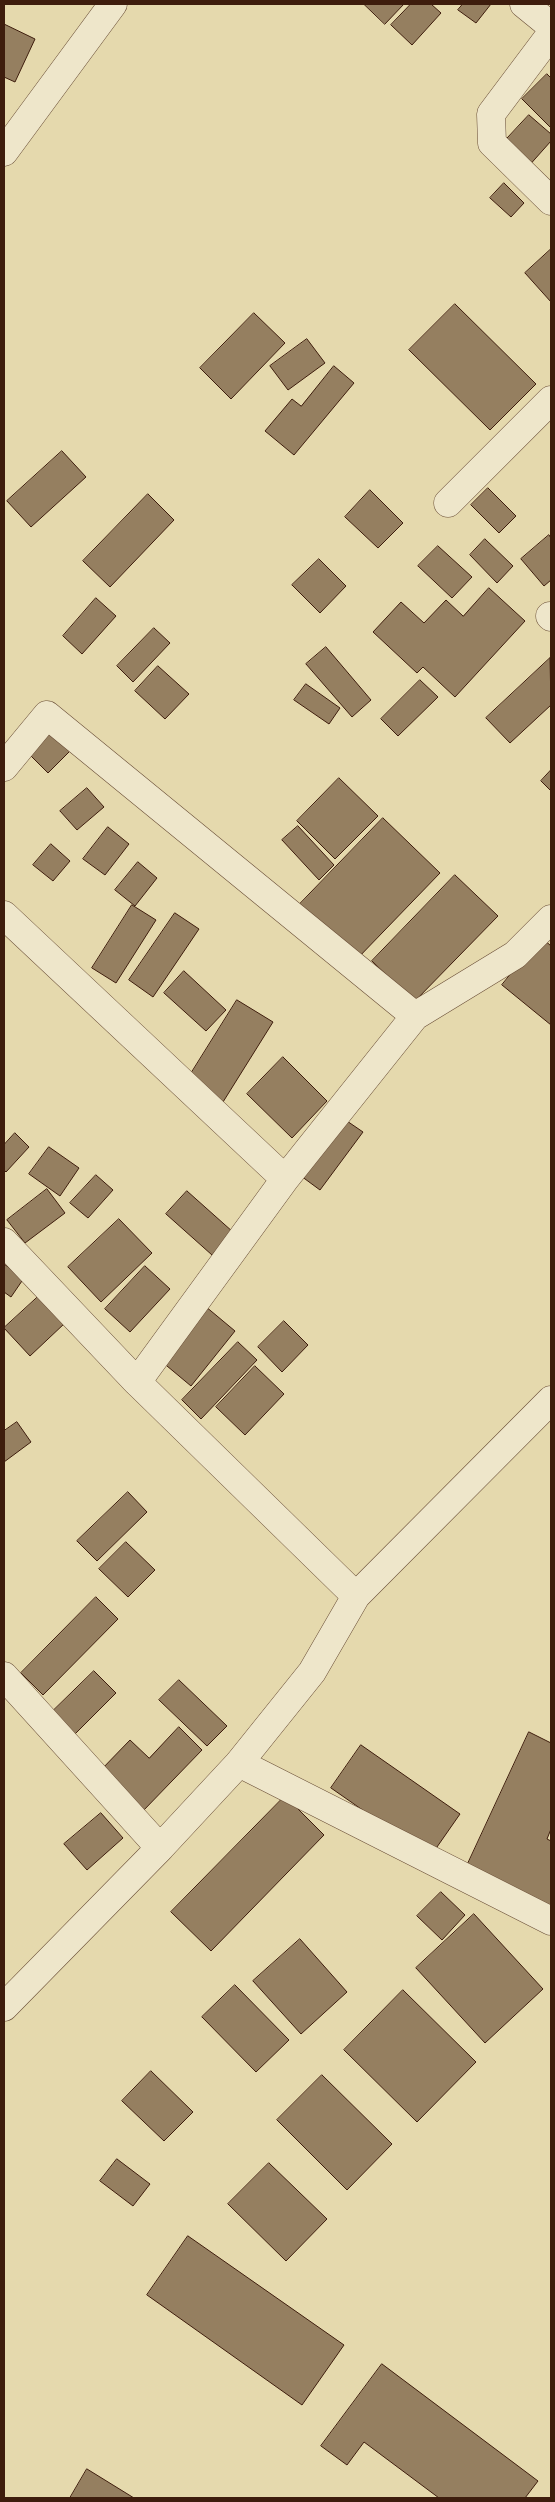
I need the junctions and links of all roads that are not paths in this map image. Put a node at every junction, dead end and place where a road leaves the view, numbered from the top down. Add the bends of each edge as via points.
1 (113, 4) edge
2 (524, 4) edge
3 (551, 26) edge
4 (551, 34) edge
5 (4, 152) edge
6 (551, 201) edge
7 (551, 400) edge
8 (448, 503) dead end
9 (4, 766) edge
10 (4, 915) edge
11 (551, 919) edge
12 (415, 1016) junction
13 (285, 1179) junction
14 (4, 1242) edge
15 (137, 1382) junction
16 (551, 1400) edge
17 (356, 1596) junction
18 (4, 1676) edge
19 (239, 1762) junction
20 (160, 1848) junction
21 (551, 1921) edge
22 (4, 2007) edge

1 - 5 street
2 - 3 street
4 - 6 street via 491,114 492,143
7 - 8 street
9 - 12 street via 47,715
10 - 13 street
11 - 12 street via 515,955
12 - 13 street
13 - 15 street
14 - 15 street
15 - 17 street
16 - 17 street
17 - 19 street via 312,1672
18 - 20 street
19 - 20 street
19 - 21 street
20 - 22 street

